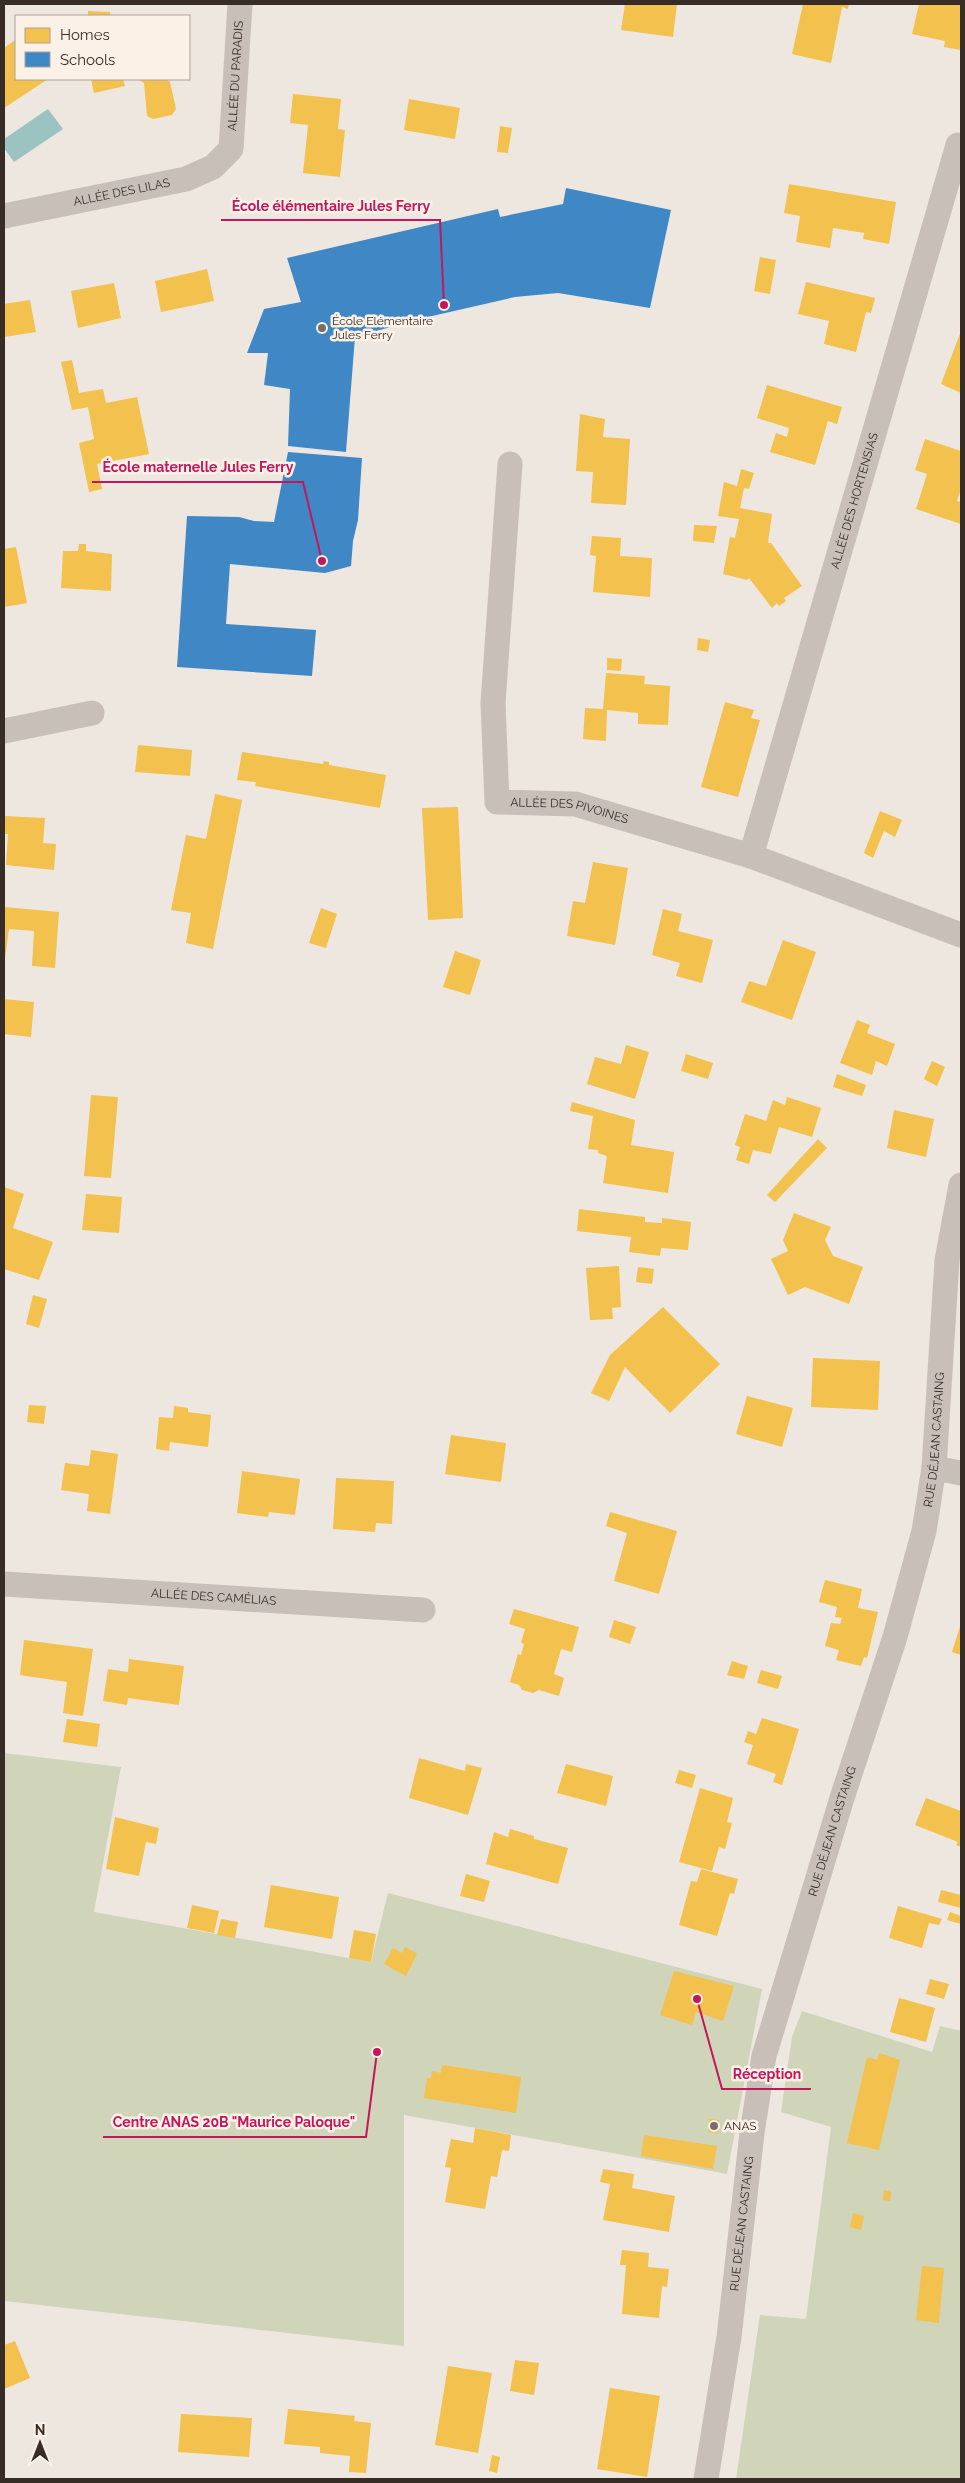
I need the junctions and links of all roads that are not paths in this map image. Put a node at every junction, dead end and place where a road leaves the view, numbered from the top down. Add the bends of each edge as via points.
1 (240, 5) edge
2 (958, 145) dead end
3 (231, 149) joint
4 (4, 216) edge
5 (510, 464) dead end
6 (92, 713) dead end
7 (4, 731) edge
8 (751, 856) junction
9 (961, 935) edge
10 (961, 1185) edge
11 (934, 1468) junction
12 (961, 1473) edge
13 (4, 1584) edge
14 (423, 1610) dead end
15 (706, 2479) edge

1 - 3 street, ALLÉE DU PARADIS
2 - 8 street, ALLÉE DES HORTENSIAS
3 - 4 street, ALLÉE DES LILAS via 213,167 186,179
5 - 8 street, ALLÉE DES PIVOINES via 493,703 497,802 575,804
6 - 7 street
8 - 9 street, ALLÉE DES PIVOINES
10 - 11 street, RUE DÉJEAN CASTAING via 947,1260
11 - 12 street
11 - 15 street, RUE DÉJEAN CASTAING via 924,1531 895,1637 842,1798 764,2056 729,2337
13 - 14 street, ALLÉE DES CAMÉLIAS

